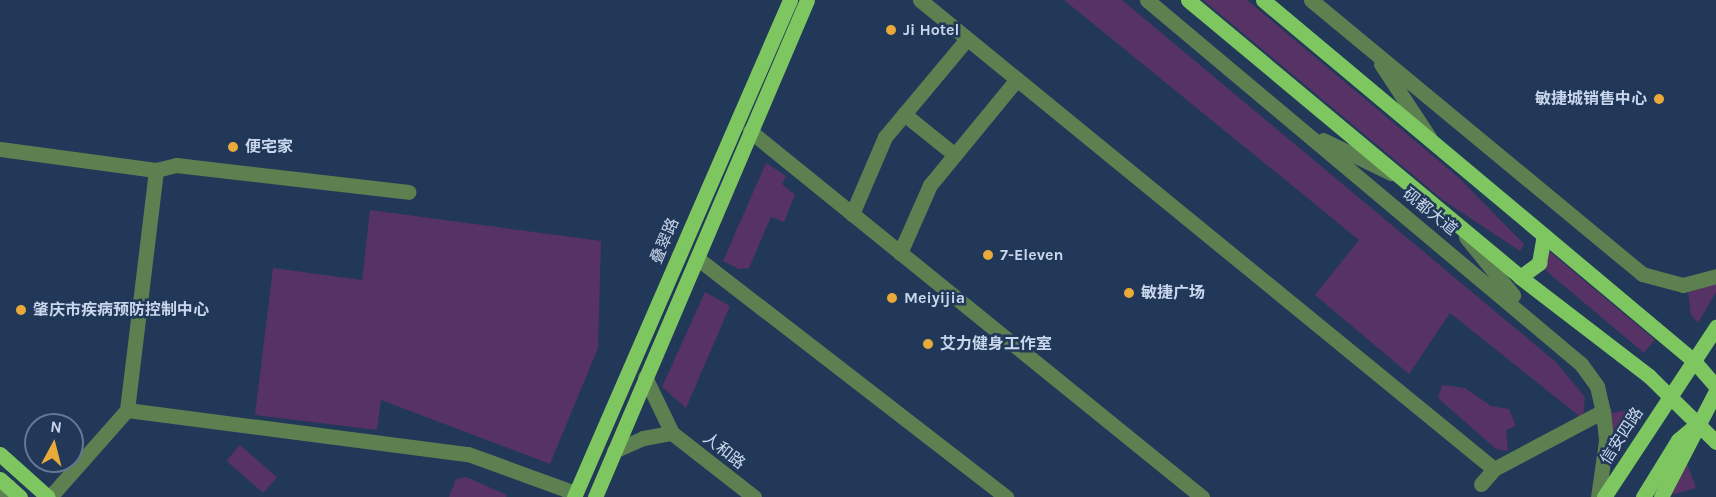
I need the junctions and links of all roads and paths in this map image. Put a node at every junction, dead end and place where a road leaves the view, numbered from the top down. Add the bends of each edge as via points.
1 (790, 0) edge
2 (807, 0) edge
3 (920, 0) edge
4 (1147, 0) edge
5 (1188, 0) edge
6 (1263, 0) edge
7 (1311, 0) edge
8 (967, 39) junction
9 (1373, 51) junction
10 (1017, 79) junction
11 (904, 114) junction
12 (1299, 128) junction
13 (750, 131) junction
14 (1432, 142) junction
15 (0, 149) edge
16 (955, 155) junction
17 (156, 170) junction
18 (1400, 177) junction
19 (408, 192) dead end
20 (852, 214) junction
21 (1454, 222) junction
22 (1544, 235) junction
23 (900, 253) junction
24 (698, 258) junction
25 (1716, 276) edge
26 (1520, 277) junction
27 (1534, 321) junction
28 (1716, 327) edge
29 (1693, 360) junction
30 (645, 377) junction
31 (1716, 386) edge
32 (1716, 391) edge
33 (1671, 394) junction
34 (127, 410) junction
35 (1603, 411) junction
36 (1697, 424) junction
37 (672, 433) junction
38 (1716, 442) edge
39 (614, 451) junction
40 (0, 454) edge
41 (1494, 469) junction
42 (1481, 484) dead end
43 (3, 487) edge
44 (574, 495) edge
45 (20, 497) edge
46 (49, 497) edge
47 (595, 497) edge
48 (754, 497) edge
49 (1006, 497) edge
50 (1202, 497) edge
51 (1598, 497) edge
52 (1604, 497) edge
53 (1643, 497) edge
54 (1661, 497) edge

1 - 44 main road, 叠翠路
2 - 13 main road
3 - 8 street
4 - 12 street, 砚都大道
5 - 18 main road, 砚都大道
6 - 14 main road
7 - 9 street
8 - 10 street
8 - 11 street
9 - 14 street
9 - 25 street via 1642,274 1683,285
10 - 16 street
10 - 41 street
11 - 16 street
11 - 20 street via 885,137
12 - 18 street
12 - 27 street, 砚都大道
13 - 20 street
13 - 24 main road
14 - 22 main road
15 - 17 street
16 - 23 street via 930,185
17 - 19 street via 176,165
17 - 34 street
18 - 21 main road, 砚都大道
20 - 23 street
21 - 26 main road, 砚都大道
21 - 27 street
22 - 26 main road via 1539,263
22 - 29 main road
23 - 50 street
24 - 30 main road
24 - 49 street
26 - 33 main road, 砚都大道
27 - 35 street, 砚都大道 via 1581,364 1597,386
28 - 29 main road, 信安四路
29 - 31 main road
29 - 33 main road, 信安四路
30 - 37 street
30 - 39 main road
32 - 36 main road
33 - 36 main road, 砚都大道
33 - 52 main road, 信安四路
34 - 44 street via 468,454
34 - 46 street
35 - 41 street
35 - 51 street, 砚都大道 via 1606,441
36 - 38 main road, 砚都大道
36 - 53 main road via 1677,440
36 - 54 main road
37 - 39 street via 643,438
37 - 48 street, 人和路
39 - 47 main road
40 - 46 main road
41 - 42 street
43 - 45 main road

